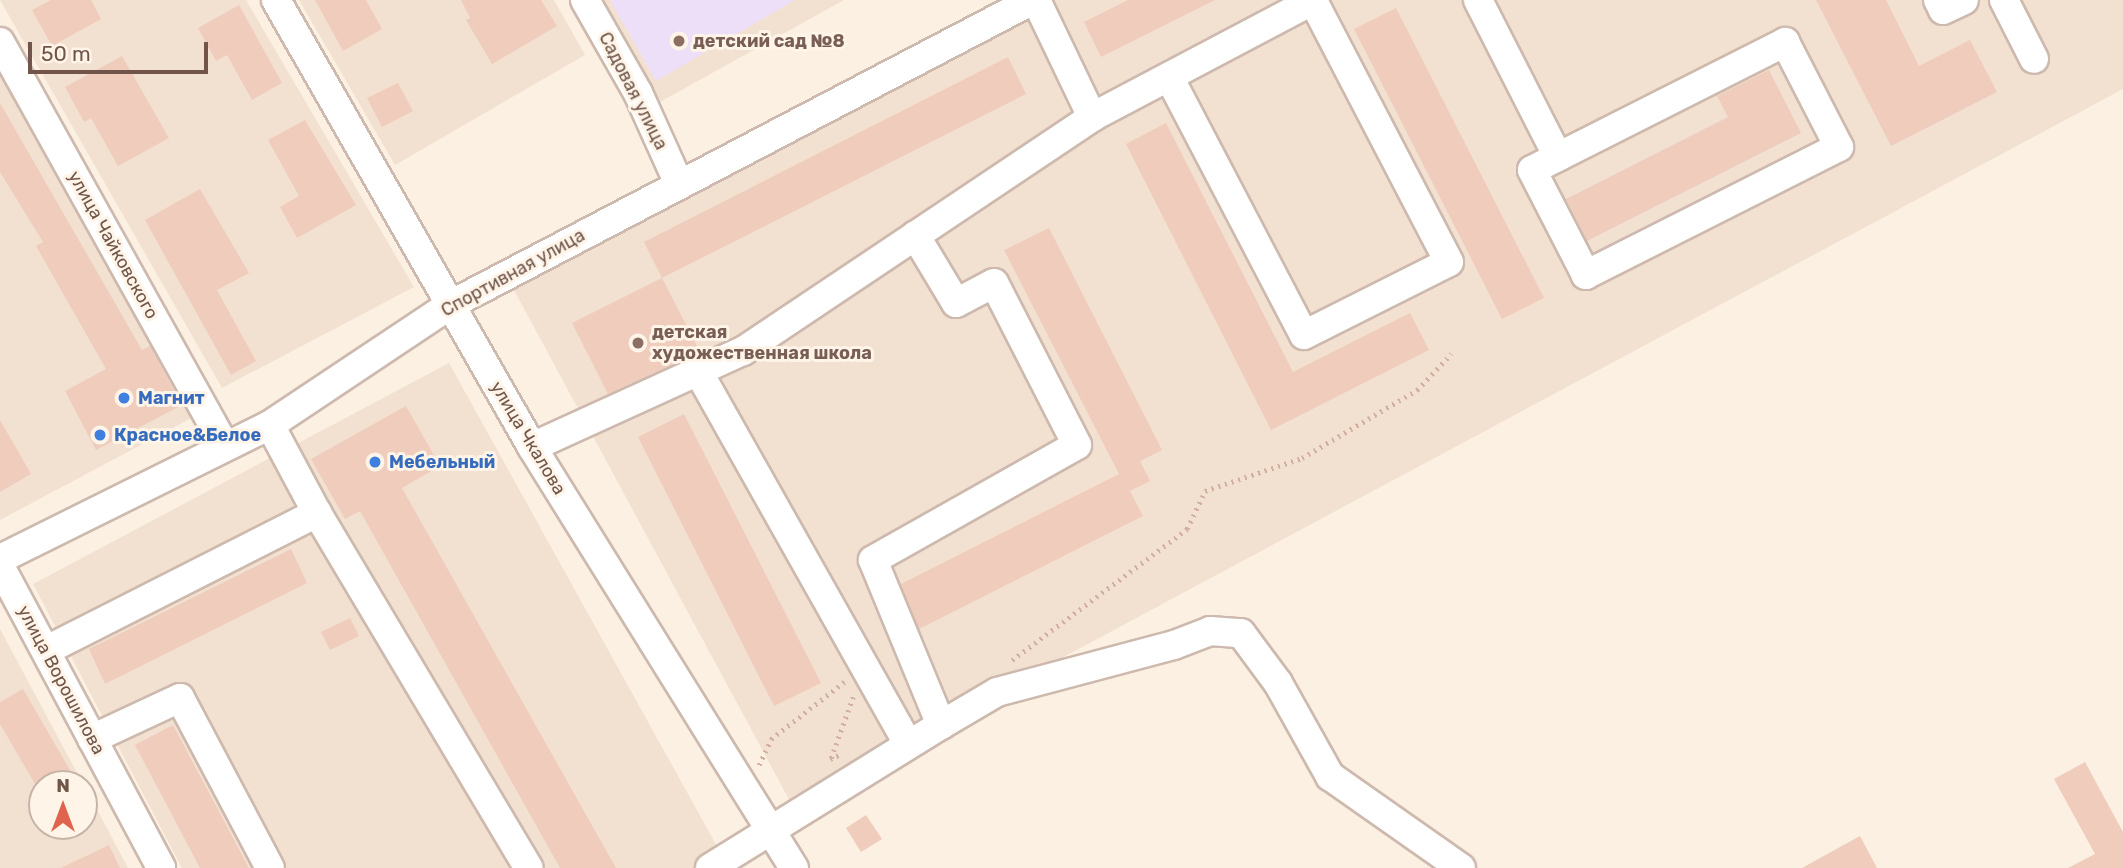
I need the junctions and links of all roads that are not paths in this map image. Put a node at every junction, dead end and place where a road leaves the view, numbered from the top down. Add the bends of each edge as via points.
1 (276, 0) edge
2 (585, 0) edge
3 (1035, 0) edge
4 (1313, 0) edge
5 (1478, 0) edge
6 (1938, 0) edge
7 (1964, 0) edge
8 (2004, 0) edge
9 (0, 42) edge
10 (2034, 59) dead end
11 (1168, 77) junction
12 (1092, 117) junction
13 (1558, 157) junction
14 (679, 184) junction
15 (915, 235) junction
16 (450, 305) junction
17 (698, 371) junction
18 (270, 425) junction
19 (225, 447) junction
20 (532, 447) junction
21 (317, 513) junction
22 (0, 559) edge
23 (0, 566) edge
24 (47, 650) junction
25 (942, 725) junction
26 (92, 739) junction
27 (908, 744) junction
28 (767, 829) junction
29 (161, 868) edge
30 (270, 868) edge
31 (529, 868) edge
32 (710, 868) edge
33 (794, 868) edge
34 (1461, 868) edge

1 - 16 street, улица Чкалова
2 - 14 street, Садовая улица via 638,93
3 - 12 street
3 - 14 street, Спортивная улица
4 - 11 street
4 - 11 street via 1449,262 1304,335
5 - 13 street
6 - 7 street via 1943,10
8 - 10 street
9 - 19 street, улица Чайковского
11 - 12 street
12 - 15 street
13 - 13 street via 1532,170 1586,275 1839,147 1786,42
14 - 16 street, Спортивная улица
15 - 17 street via 743,351
15 - 25 street via 956,303 994,283 1077,445 873,560
16 - 18 street, Спортивная улица
16 - 20 street, улица Чкалова
17 - 20 street
17 - 27 street
18 - 19 street, Спортивная улица
18 - 21 street
19 - 22 street, Спортивная улица
20 - 28 street, улица Чкалова
21 - 24 street
21 - 31 street
23 - 24 street, улица Ворошилова
24 - 26 street, улица Ворошилова
25 - 27 street
25 - 34 street via 997,692 1174,645 1210,631 1241,633 1278,683 1330,776
26 - 29 street, улица Ворошилова
26 - 30 street via 180,698
27 - 28 street
28 - 32 street
28 - 33 street, улица Чкалова

